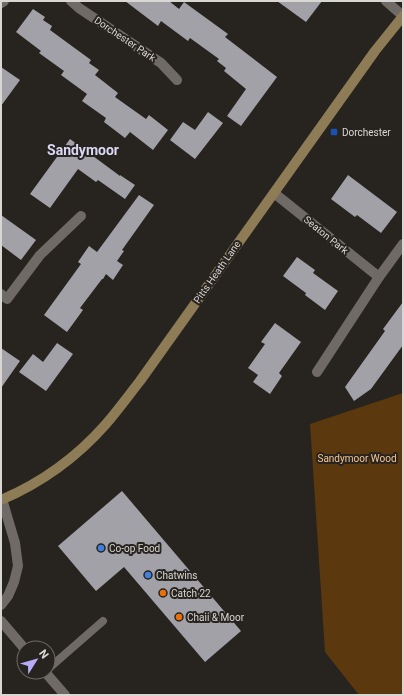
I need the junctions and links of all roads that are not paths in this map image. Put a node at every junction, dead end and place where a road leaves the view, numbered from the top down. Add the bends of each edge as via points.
1 (4, 1) edge
2 (70, 1) edge
3 (386, 1) edge
4 (1, 3) edge
5 (403, 16) edge
6 (177, 80) dead end
7 (274, 193) junction
8 (81, 216) dead end
9 (403, 244) edge
10 (379, 277) junction
11 (1, 294) edge
12 (317, 372) dead end
13 (2, 500) edge
14 (1, 605) edge
15 (1, 621) edge
16 (103, 621) dead end
17 (17, 640) edge
18 (56, 662) edge
19 (52, 680) edge
20 (65, 695) edge

1 - 4 street
2 - 6 street, Dorchester Park via 161,63
3 - 5 street
5 - 7 street, Pitts Heath Lane via 375,51
7 - 10 street, Seaton Park
7 - 13 street, Pitts Heath Lane via 145,374 106,424 62,465 32,485
8 - 11 street via 40,255 7,299
9 - 10 street
10 - 12 street
13 - 14 street, Pitts Heath Lane via 15,543 18,566 8,596
15 - 17 street
16 - 18 lane
19 - 20 street

